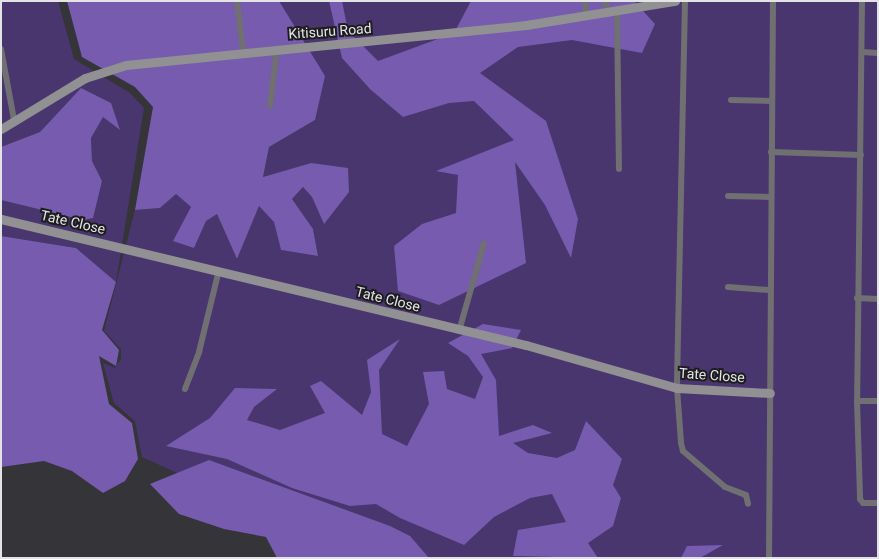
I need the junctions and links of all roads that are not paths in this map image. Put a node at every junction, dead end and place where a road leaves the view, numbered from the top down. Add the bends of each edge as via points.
1 (237, 1) edge
2 (584, 1) edge
3 (605, 1) edge
4 (675, 1) edge
5 (685, 1) edge
6 (773, 1) edge
7 (862, 1) edge
8 (612, 10) junction
9 (586, 14) junction
10 (277, 48) junction
11 (1, 49) edge
12 (243, 50) junction
13 (862, 52) junction
14 (878, 53) edge
15 (731, 100) dead end
16 (772, 101) junction
17 (270, 106) dead end
18 (14, 120) junction
19 (1, 129) edge
20 (771, 152) junction
21 (861, 156) junction
22 (619, 169) dead end
23 (728, 196) dead end
24 (771, 196) junction
25 (1, 219) edge
26 (484, 243) dead end
27 (219, 270) junction
28 (728, 287) dead end
29 (769, 290) junction
30 (857, 298) junction
31 (878, 300) edge
32 (459, 331) junction
33 (677, 388) junction
34 (185, 389) dead end
35 (770, 392) junction
36 (857, 401) junction
37 (878, 401) edge
38 (878, 503) edge
39 (748, 504) dead end
40 (769, 558) edge

1 - 12 street
2 - 9 street
3 - 8 street
4 - 8 street, Kitisuru Road
5 - 33 street
6 - 16 street
7 - 13 street
8 - 9 street, Kitisuru Road
8 - 22 street
9 - 10 street, Kitisuru Road via 526,25 409,38
10 - 12 street, Kitisuru Road
10 - 17 street
11 - 18 street
12 - 18 street, Kitisuru Road via 126,65 85,78
13 - 14 street
13 - 21 street
15 - 16 street
16 - 20 street
18 - 19 street, Kitisuru Road
20 - 21 street
20 - 24 street
21 - 30 street
23 - 24 street
24 - 29 street
25 - 27 street, Tate Close
26 - 32 street
27 - 32 street, Tate Close
27 - 34 street via 199,352
28 - 29 street
29 - 35 street
30 - 31 street
30 - 36 street
32 - 33 street, Tate Close via 526,345
33 - 35 street, Tate Close
33 - 39 street via 683,450 725,487 746,495
35 - 40 street
36 - 37 street
36 - 38 street via 860,499 863,503

